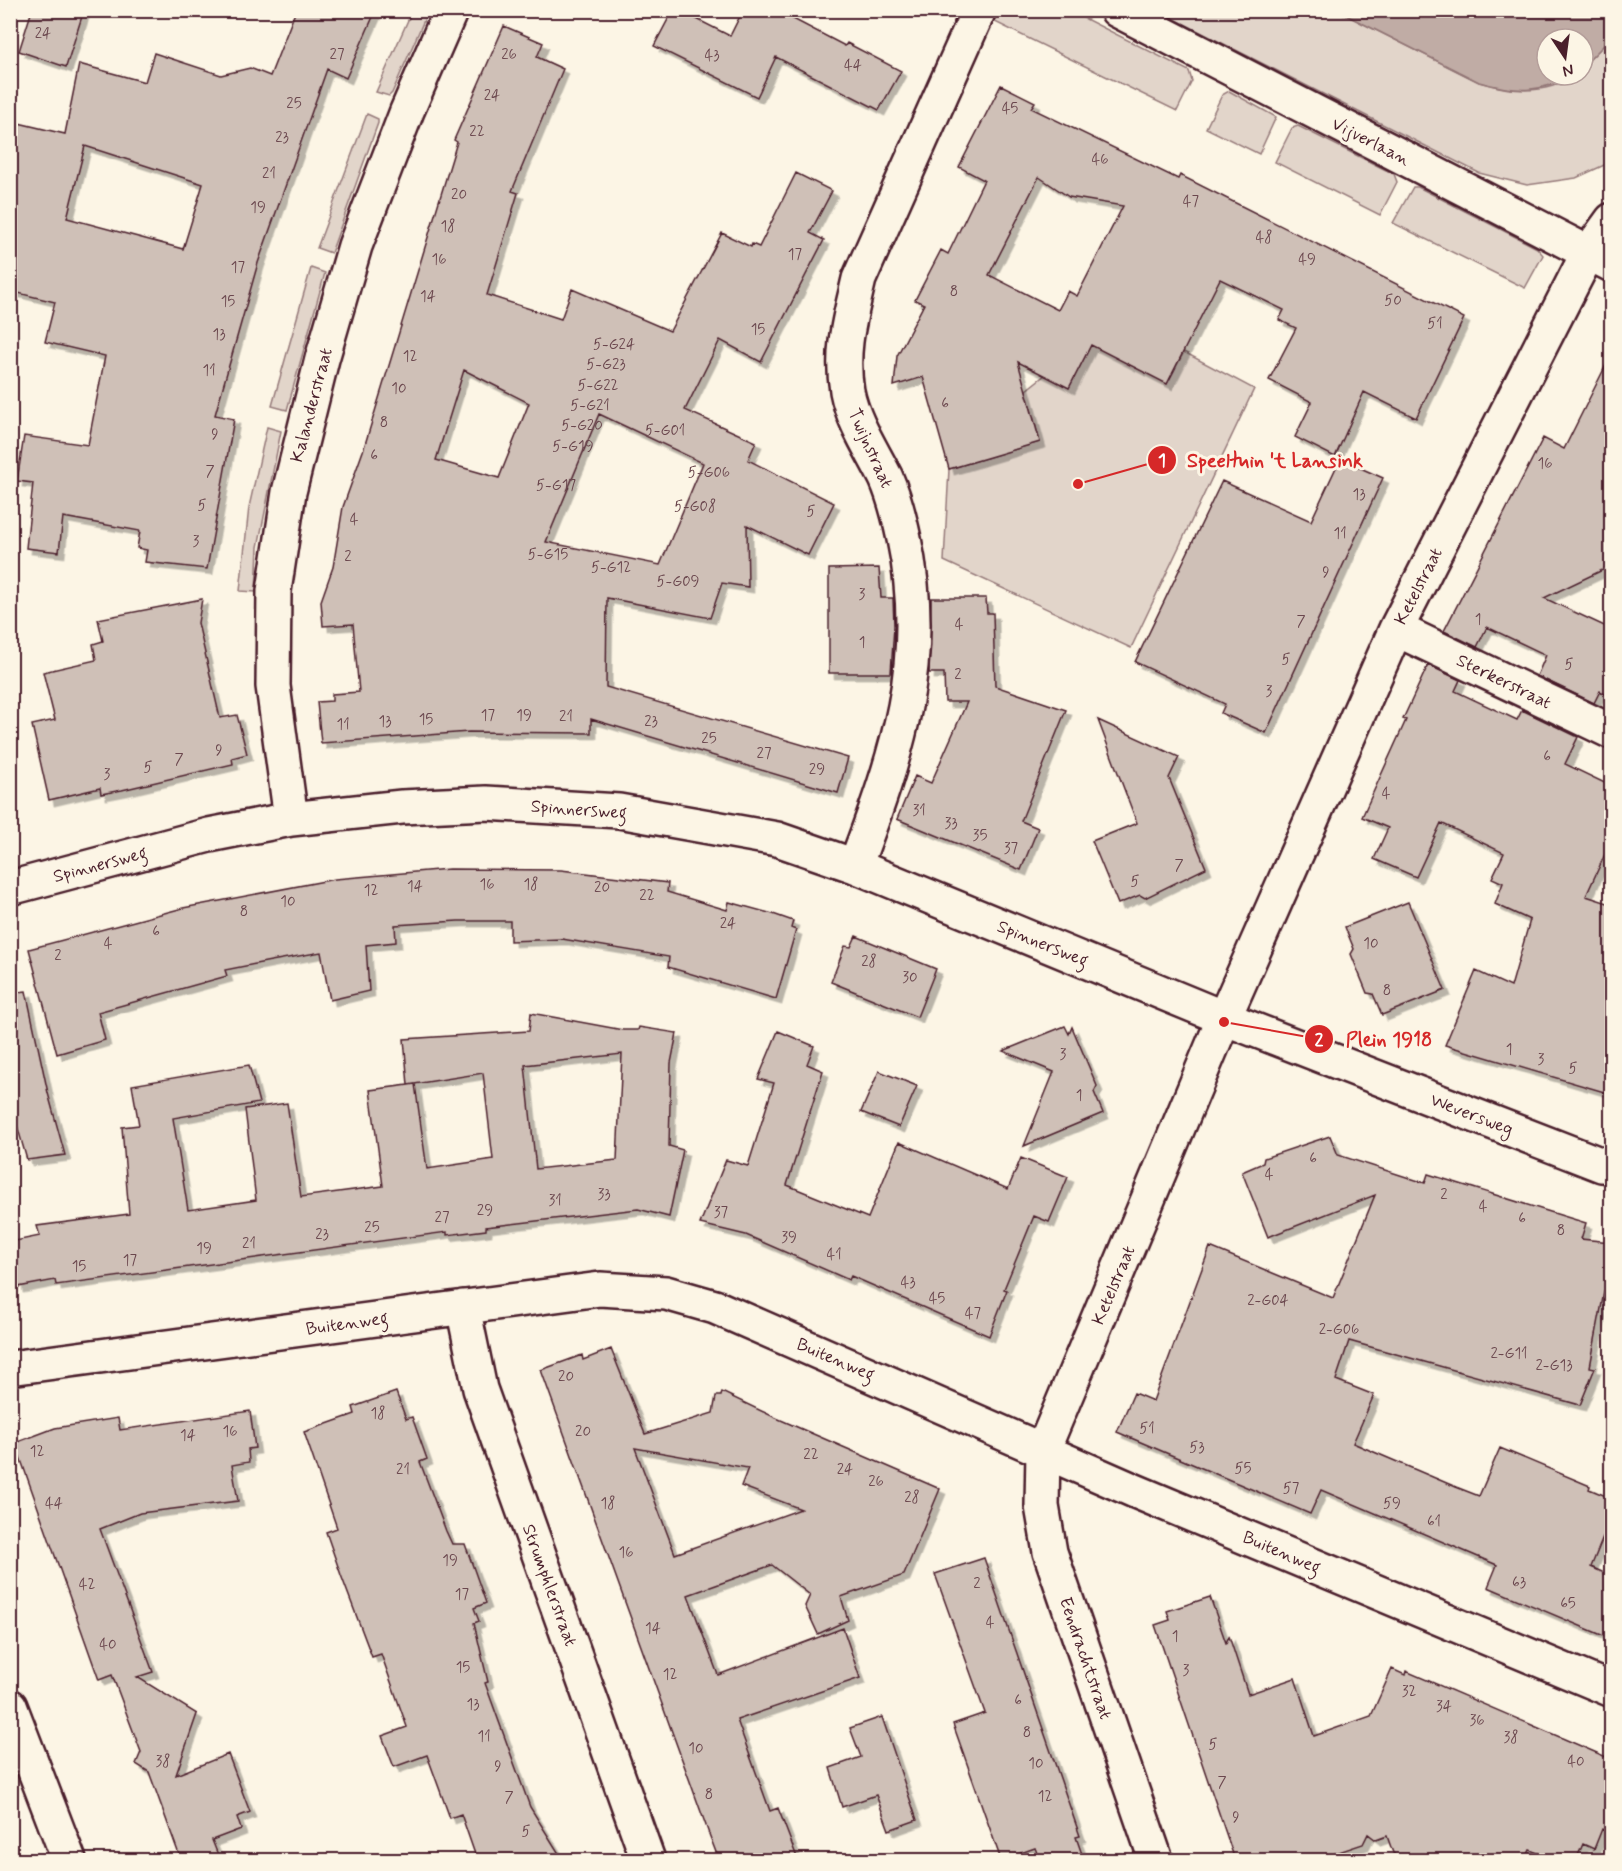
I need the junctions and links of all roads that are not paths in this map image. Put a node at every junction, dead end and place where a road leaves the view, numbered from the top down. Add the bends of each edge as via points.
1 (451, 10) edge
2 (979, 10) edge
3 (1117, 10) edge
4 (1611, 220) edge
5 (1600, 259) edge
6 (1396, 629) junction
7 (1611, 732) edge
8 (291, 819) junction
9 (855, 866) junction
10 (10, 888) edge
11 (1224, 1018) junction
12 (1611, 1166) edge
13 (463, 1308) junction
14 (10, 1368) edge
15 (1043, 1450) junction
16 (1611, 1690) edge
17 (10, 1706) edge
18 (69, 1860) edge
19 (648, 1860) edge
20 (1156, 1860) edge

1 - 8 street, Kalanderstraat via 355,246 289,492 274,591 273,686
2 - 9 street, Twijnstraat via 859,279 847,323 847,392 861,431 887,481 904,539 913,591 911,672 904,720 891,771
3 - 5 street, Vijverlaan
4 - 5 street
5 - 6 street, Ketelstraat
6 - 7 street, Sterkerstraat
6 - 11 street, Ketelstraat
8 - 9 street, Spinnersweg via 486,803 619,811 777,839
8 - 10 street, Spinnersweg via 209,835
9 - 11 street, Spinnersweg
11 - 12 street, Weversweg
11 - 15 street, Ketelstraat
13 - 14 street, Buitenweg
13 - 15 street, Buitenweg via 600,1289 666,1293 715,1307
13 - 19 street, Strumphlerstraat via 480,1389
15 - 16 street, Buitenweg
15 - 20 street, Eendrachtstraat via 1042,1506 1050,1552
17 - 18 street

